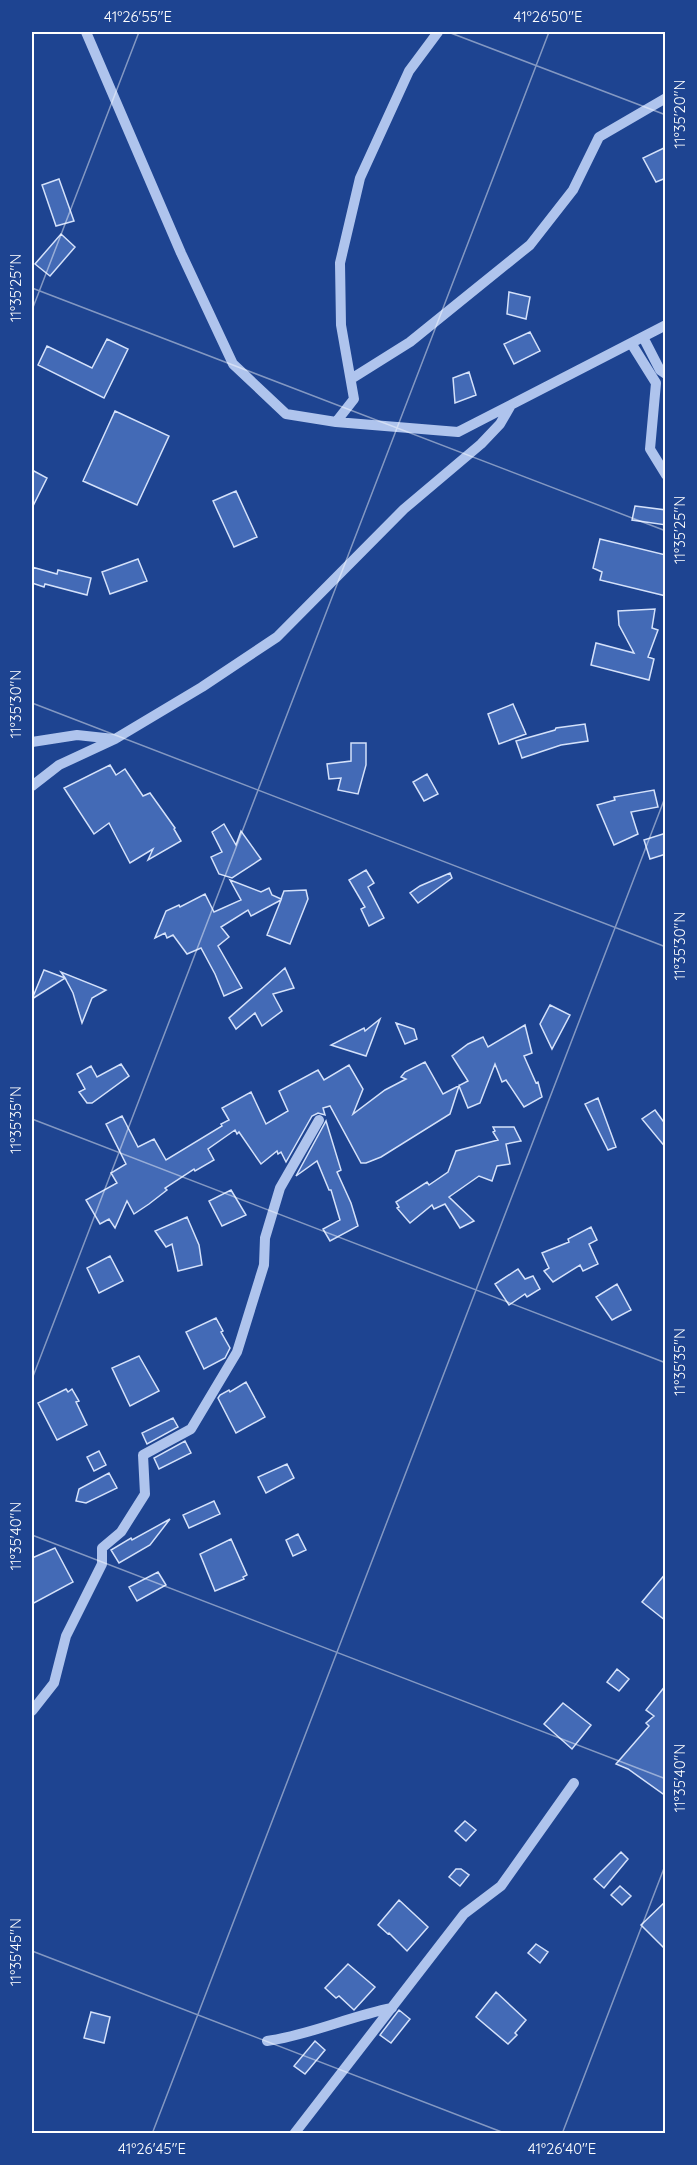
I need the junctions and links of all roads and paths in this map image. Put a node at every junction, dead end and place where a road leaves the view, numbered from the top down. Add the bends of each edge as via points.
1 (86, 32) edge
2 (438, 32) edge
3 (666, 98) edge
4 (666, 325) edge
5 (643, 337) junction
6 (631, 343) junction
7 (666, 374) edge
8 (351, 379) junction
9 (512, 404) junction
10 (336, 422) junction
11 (666, 475) edge
12 (115, 739) junction
13 (32, 742) edge
14 (32, 786) edge
15 (318, 1120) dead end
16 (32, 1711) edge
17 (574, 1783) dead end
18 (392, 2007) junction
19 (267, 2041) dead end
20 (294, 2133) edge

1 - 10 street via 233,364 286,414
2 - 8 street via 409,71 360,178 340,263 341,325
3 - 8 street via 599,136 573,190 530,245 410,342
4 - 5 street
5 - 6 street
5 - 7 street
6 - 9 street
6 - 11 street via 656,382 650,449
8 - 10 street via 354,399
9 - 10 street via 458,432
9 - 12 street via 481,444 404,509 277,638
12 - 13 street via 77,735
12 - 14 street via 59,765
15 - 16 street via 280,1188 265,1238 264,1265 237,1352 191,1429 143,1455 145,1494 121,1532 102,1548 102,1564 66,1636 54,1683
17 - 18 street via 501,1886 464,1914
18 - 19 street
18 - 20 street

